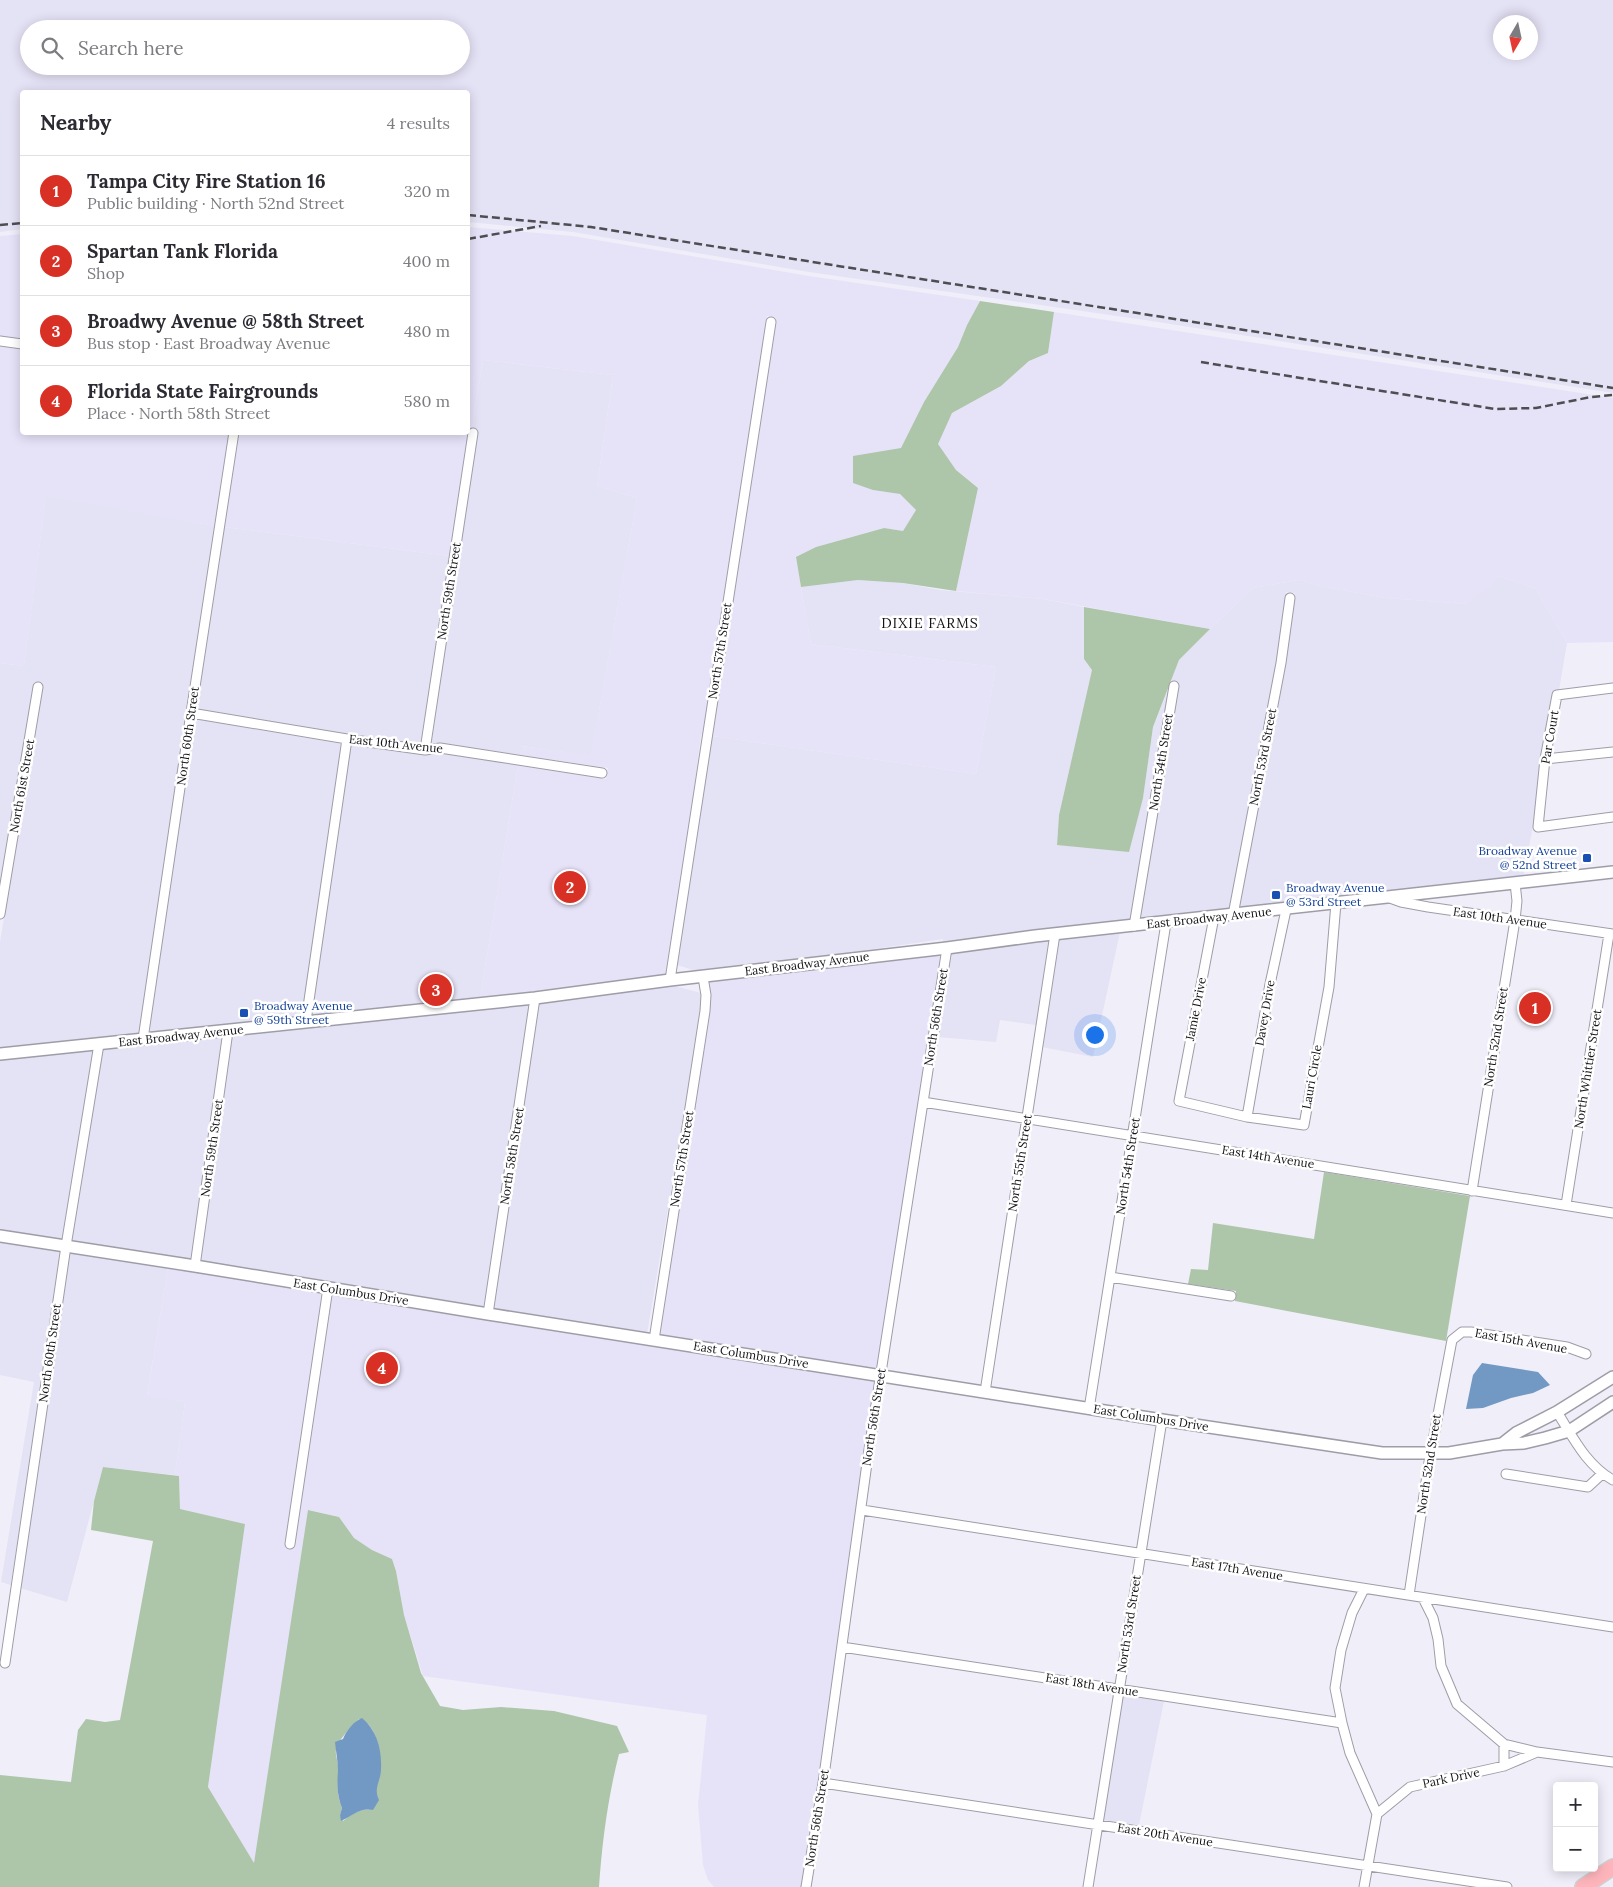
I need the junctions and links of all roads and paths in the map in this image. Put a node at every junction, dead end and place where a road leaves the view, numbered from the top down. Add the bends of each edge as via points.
1 (771, 322) dead end
2 (0, 341) edge
3 (20, 344) edge
4 (473, 433) dead end
5 (234, 435) edge
6 (1290, 598) dead end
7 (1174, 686) dead end
8 (38, 687) dead end
9 (1613, 688) edge
10 (191, 713) junction
11 (347, 739) junction
12 (425, 750) junction
13 (1613, 752) edge
14 (1545, 759) junction
15 (602, 773) dead end
16 (1613, 817) edge
17 (1613, 872) edge
18 (1515, 883) junction
19 (1387, 896) junction
20 (1336, 903) junction
21 (1286, 910) junction
22 (0, 914) edge
23 (1233, 915) junction
24 (1214, 917) junction
25 (1515, 920) junction
26 (1166, 923) junction
27 (1134, 926) junction
28 (1055, 934) junction
29 (1611, 934) edge
30 (947, 948) junction
31 (703, 977) junction
32 (670, 980) junction
33 (535, 998) junction
34 (306, 1021) junction
35 (228, 1031) junction
36 (143, 1039) junction
37 (99, 1044) junction
38 (0, 1054) edge
39 (1179, 1101) joint
40 (923, 1102) junction
41 (1247, 1117) junction
42 (1026, 1119) junction
43 (1133, 1136) junction
44 (1472, 1191) junction
45 (1566, 1205) junction
46 (1613, 1213) edge
47 (0, 1236) edge
48 (66, 1246) junction
49 (195, 1266) junction
50 (1110, 1277) junction
51 (328, 1288) junction
52 (1231, 1296) dead end
53 (488, 1314) junction
54 (1456, 1335) joint
55 (654, 1340) junction
56 (1586, 1354) dead end
57 (880, 1376) junction
58 (1613, 1377) edge
59 (985, 1392) junction
60 (1613, 1402) edge
61 (1089, 1409) junction
62 (1557, 1412) junction
63 (1162, 1420) junction
64 (1568, 1431) junction
65 (1502, 1444) junction
66 (1431, 1454) junction
67 (1506, 1474) dead end
68 (1602, 1474) junction
69 (1613, 1480) edge
70 (862, 1510) junction
71 (290, 1544) dead end
72 (1140, 1554) junction
73 (1364, 1589) junction
74 (1409, 1596) junction
75 (1423, 1598) junction
76 (1613, 1627) edge
77 (842, 1648) junction
78 (5, 1662) dead end
79 (1119, 1689) junction
80 (1342, 1723) junction
81 (1504, 1744) junction
82 (1537, 1752) junction
83 (1613, 1762) edge
84 (1504, 1766) junction
85 (823, 1783) junction
86 (1377, 1814) junction
87 (1097, 1824) junction
88 (1368, 1866) junction
89 (1613, 1867) edge
90 (806, 1887) edge
91 (1088, 1887) edge
92 (1364, 1887) edge
93 (1506, 1887) edge
94 (1583, 1887) edge

1 - 32 street, North 57th Street
2 - 3 street
4 - 12 street, North 59th Street
5 - 10 street, North 60th Street
6 - 23 street, North 53rd Street via 1281,663
7 - 27 street, North 54th Street
8 - 22 street, North 61st Street
9 - 14 street, Par Court via 1557,695
10 - 11 street, East 10th Avenue
10 - 36 street, North 60th Street
11 - 12 street, East 10th Avenue
11 - 34 street
12 - 15 street, East 10th Avenue via 440,748
13 - 14 street
14 - 16 street, Par Court via 1538,827
17 - 18 main road, East Broadway Avenue
18 - 19 main road, East Broadway Avenue
18 - 25 street, North 52nd Street via 1518,901
19 - 20 main road, East Broadway Avenue
19 - 25 street, East 10th Avenue via 1401,902
20 - 21 main road, East Broadway Avenue
20 - 41 street, Lauri Circle via 1329,988 1304,1125
21 - 23 main road, East Broadway Avenue
21 - 41 street, Davey Drive
23 - 24 main road, East Broadway Avenue
24 - 26 main road, East Broadway Avenue
24 - 39 street, Jamie Drive
25 - 29 street, East 10th Avenue
25 - 44 street, North 52nd Street
26 - 27 main road, East Broadway Avenue
26 - 43 street, North 54th Street
27 - 28 main road, East Broadway Avenue
28 - 30 main road, East Broadway Avenue
28 - 42 street, North 55th Street
29 - 45 street, North Whittier Street
30 - 31 main road, East Broadway Avenue
30 - 40 street, North 56th Street
31 - 32 main road, East Broadway Avenue
31 - 55 street, North 57th Street via 705,1012
32 - 33 main road, East Broadway Avenue
33 - 34 main road, East Broadway Avenue
33 - 53 street, North 58th Street
34 - 35 main road, East Broadway Avenue
35 - 36 main road, East Broadway Avenue
35 - 49 street, North 59th Street
36 - 37 main road, East Broadway Avenue
37 - 38 main road, East Broadway Avenue
37 - 48 street, North 60th Street
39 - 41 street, Lauri Circle
40 - 42 street, East 14th Avenue
40 - 57 street, North 56th Street
42 - 43 street, East 14th Avenue
42 - 59 street, North 55th Street
43 - 44 street, East 14th Avenue
43 - 50 street, North 54th Street
44 - 45 street, East 14th Avenue
45 - 46 street, East 14th Avenue
47 - 48 main road, East Columbus Drive
48 - 49 main road, East Columbus Drive
48 - 78 street, North 60th Street
49 - 51 main road, East Columbus Drive
50 - 52 street
50 - 61 street, North 54th Street
51 - 53 main road, East Columbus Drive
51 - 71 street
53 - 55 main road, East Columbus Drive
54 - 56 street, East 15th Avenue via 1471,1332 1567,1347
54 - 66 street, North 52nd Street via 1449,1348
55 - 57 main road, East Columbus Drive
57 - 59 main road, East Columbus Drive
57 - 70 street, North 56th Street
58 - 62 main road, East Columbus Drive
59 - 61 main road, East Columbus Drive
60 - 64 main road, East Columbus Drive
61 - 63 main road, East Columbus Drive
62 - 64 street
62 - 65 main road, East Columbus Drive
63 - 66 main road, East Columbus Drive via 1362,1451
63 - 72 street, North 53rd Street
64 - 65 main road, East Columbus Drive via 1524,1443
64 - 68 street
65 - 66 main road, East Columbus Drive
66 - 74 street, North 52nd Street
67 - 68 street via 1588,1487
68 - 69 street
70 - 72 street, East 17th Avenue
70 - 77 street, North 56th Street
72 - 73 street, East 17th Avenue
72 - 79 street, North 53rd Street
73 - 74 street, East 17th Avenue
73 - 80 street via 1352,1613 1341,1650 1336,1688
74 - 75 street, East 17th Avenue
75 - 76 street, East 17th Avenue
75 - 81 street via 1433,1618 1441,1666 1457,1704
77 - 79 street, East 18th Avenue
77 - 85 street, North 56th Street
79 - 80 street, East 18th Avenue
79 - 87 street, North 53rd Street
80 - 86 street via 1350,1753
81 - 82 street
81 - 84 street
82 - 83 street
82 - 84 street, Park Drive
84 - 86 street, Park Drive via 1410,1787
85 - 87 street, East 20th Avenue
85 - 90 street, North 56th Street
86 - 88 street
87 - 88 street, East 20th Avenue
87 - 91 street, North 53rd Street
88 - 92 street
88 - 93 street, East 20th Avenue
89 - 94 highway

